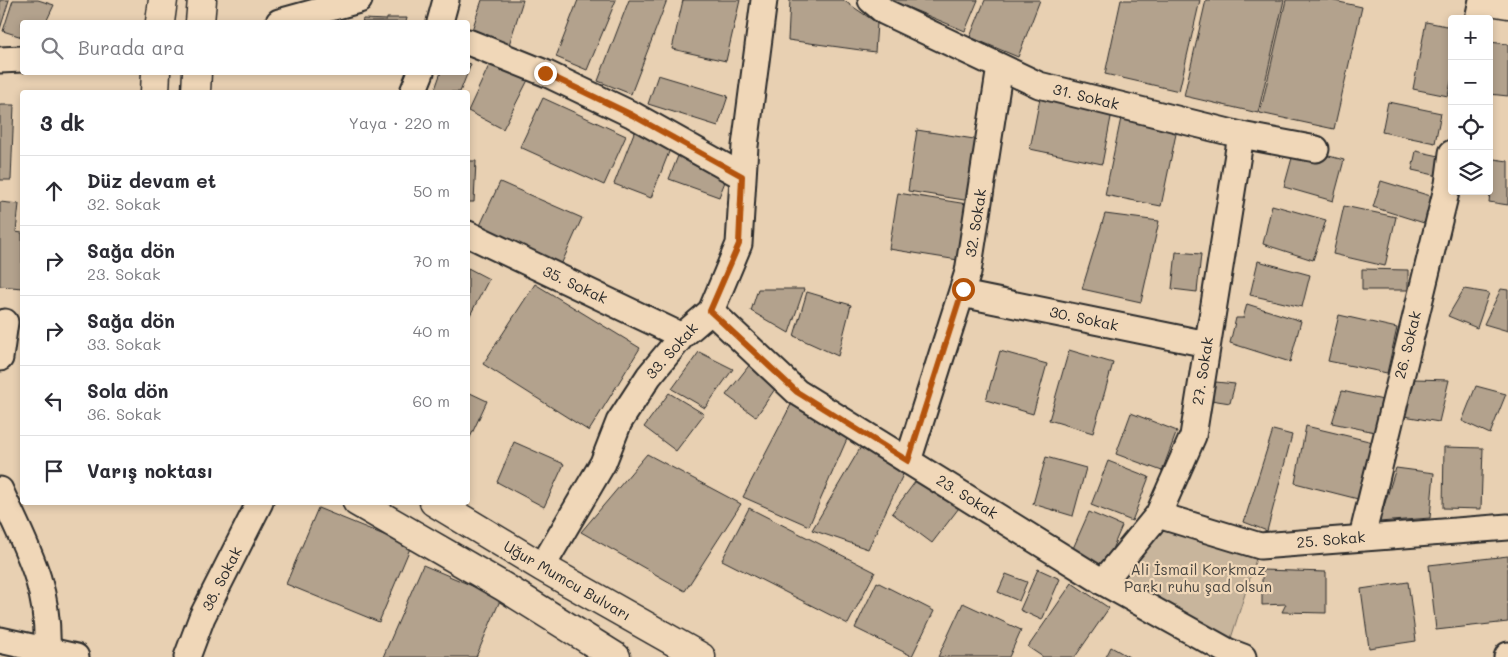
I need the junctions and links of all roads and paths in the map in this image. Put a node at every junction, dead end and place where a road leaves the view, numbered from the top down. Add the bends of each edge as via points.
1 (163, 0) edge
2 (202, 0) edge
3 (359, 0) edge
4 (446, 0) edge
5 (764, 0) edge
6 (871, 0) edge
7 (1483, 0) edge
8 (1508, 4) edge
9 (1479, 15) edge
10 (160, 20) edge
11 (200, 20) edge
12 (285, 20) edge
13 (441, 20) edge
14 (470, 43) edge
15 (20, 59) edge
16 (0, 60) edge
17 (1000, 67) junction
18 (156, 75) edge
19 (197, 75) edge
20 (420, 75) edge
21 (155, 90) edge
22 (196, 90) edge
23 (414, 90) edge
24 (1241, 135) junction
25 (1316, 150) dead end
26 (742, 176) junction
27 (1448, 184) edge
28 (470, 235) edge
29 (962, 294) junction
30 (710, 311) junction
31 (9, 322) edge
32 (682, 336) junction
33 (1207, 344) junction
34 (0, 358) edge
35 (908, 461) junction
36 (0, 490) edge
37 (258, 505) edge
38 (362, 505) edge
39 (439, 505) edge
40 (1158, 515) junction
41 (1508, 527) edge
42 (1362, 537) junction
43 (542, 568) junction
44 (1103, 582) junction
45 (0, 640) edge
46 (47, 651) junction
47 (1231, 655) edge
48 (76, 657) edge
49 (187, 657) edge
50 (616, 657) edge
51 (700, 657) edge

1 - 10 main road
2 - 11 main road
3 - 12 street
4 - 13 street
5 - 26 street, 33. Sokak
6 - 17 street, 31. Sokak via 886,12
7 - 8 main road
7 - 9 street
14 - 26 street via 545,73 632,115
15 - 16 street
17 - 24 street, 31. Sokak via 1039,85
17 - 29 street, 32. Sokak
18 - 21 main road
19 - 22 main road
20 - 23 street
24 - 25 street, 31. Sokak
24 - 33 street, 27. Sokak
26 - 30 street, 33. Sokak via 739,244
27 - 42 street, 26. Sokak
28 - 32 street, 35. Sokak
29 - 33 street, 30. Sokak
29 - 35 street, 32. Sokak
30 - 32 street, 33. Sokak
30 - 35 street, 23. Sokak via 797,392
31 - 34 street
32 - 43 street, 33. Sokak via 649,376 619,422 603,463
33 - 40 street, 27. Sokak via 1193,436
35 - 44 street, 23. Sokak
36 - 46 street via 39,578 47,615
37 - 49 street, 38. Sokak via 202,617
38 - 50 main road via 504,587
39 - 43 main road, Uğur Mumcu Bulvarı
40 - 42 street, 25. Sokak via 1260,546
40 - 44 street, 27. Sokak
41 - 42 street, 25. Sokak
43 - 51 main road, Uğur Mumcu Bulvarı
44 - 47 street, 23. Sokak
45 - 46 street
46 - 48 street

